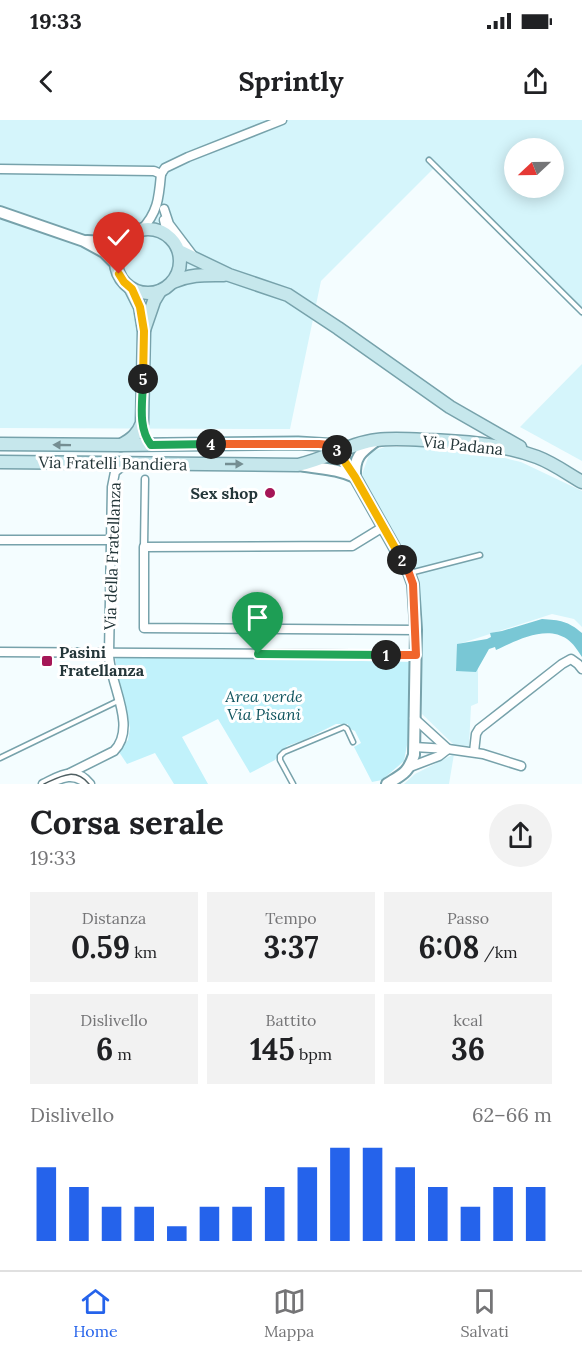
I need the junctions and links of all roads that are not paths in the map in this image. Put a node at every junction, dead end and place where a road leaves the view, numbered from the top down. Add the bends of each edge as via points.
1 (282, 120) edge
2 (429, 160) dead end
3 (0, 169) edge
4 (161, 174) junction
5 (160, 197) junction
6 (164, 209) junction
7 (0, 212) edge
8 (141, 230) junction
9 (168, 236) junction
10 (125, 239) junction
11 (84, 241) junction
12 (179, 251) junction
13 (199, 261) junction
14 (117, 266) junction
15 (229, 275) junction
16 (173, 282) junction
17 (132, 289) junction
18 (160, 291) junction
19 (582, 312) edge
20 (144, 331) junction
21 (142, 423) junction
22 (377, 440) junction
23 (298, 443) junction
24 (0, 444) edge
25 (151, 445) junction
26 (120, 446) junction
27 (339, 451) junction
28 (539, 458) junction
29 (0, 462) edge
30 (126, 464) junction
31 (298, 465) junction
32 (355, 477) junction
33 (145, 479) dead end
34 (582, 482) edge
35 (383, 527) junction
36 (0, 540) edge
37 (110, 540) junction
38 (144, 547) junction
39 (480, 555) dead end
40 (409, 573) junction
41 (416, 630) junction
42 (0, 652) edge
43 (109, 654) junction
44 (416, 655) junction
45 (582, 669) edge
46 (118, 700) junction
47 (414, 718) junction
48 (352, 742) dead end
49 (414, 747) junction
50 (451, 749) junction
51 (471, 752) junction
52 (0, 758) edge
53 (98, 760) junction
54 (521, 766) dead end
55 (410, 767) junction
56 (70, 773) junction
57 (43, 784) edge
58 (53, 784) edge
59 (84, 784) edge
60 (90, 784) edge
61 (293, 784) edge
62 (388, 784) edge

1 - 4 street via 188,157 168,166
2 - 19 lane
3 - 4 street
4 - 5 street
5 - 6 street
5 - 8 street
6 - 9 street
6 - 13 street via 169,224
7 - 11 street
8 - 9 main road via 160,231
8 - 10 main road
9 - 12 main road
10 - 11 street
10 - 14 main road
11 - 14 street via 105,252
12 - 13 main road
12 - 16 main road via 181,262
13 - 15 main road
14 - 17 main road
15 - 16 main road via 194,275
15 - 28 main road via 288,295 450,406
16 - 18 main road
17 - 18 main road via 150,294
17 - 20 main road
18 - 20 main road
20 - 21 main road
21 - 25 main road, Via Fratelli Bandiera
21 - 26 main road via 139,432
22 - 27 main road, Via Padana
22 - 28 main road, Via Padana via 488,445
22 - 32 street via 358,456
23 - 25 main road, Via Fratelli Bandiera
23 - 27 main road, Via Fratelli Bandiera via 330,445
23 - 31 main road via 305,454
26 -> 24 main road, Via Fratelli Bandiera
25 - 26 main road, Via Fratelli Bandiera
27 - 31 main road, Via Fratelli Bandiera
27 - 32 street
28 - 34 main road, Via Padana
29 - 30 main road, Via Fratelli Bandiera
30 -> 31 main road, Via Fratelli Bandiera
30 - 37 street, Via della Fratellanza via 113,478
31 - 32 street, Via Fratelli Bandiera via 337,470
32 - 35 street
33 - 38 street
35 - 38 street via 352,546
35 - 40 street
36 - 37 street
37 - 43 street, Via della Fratellanza
38 - 41 street via 144,628
39 - 40 lane
40 - 41 street
41 - 44 street
42 - 43 street
43 - 44 street
43 - 46 street, Via della Fratellanza
44 - 47 street
45 - 51 street via 571,659 562,664 478,729
46 - 52 lane
46 - 53 street, Via della Fratellanza via 124,723 122,740 114,751
47 - 49 street
47 - 50 street
48 - 61 lane via 344,727 284,752 280,760
49 - 50 street
49 - 55 street
50 - 51 street
50 - 55 street
51 - 54 street
53 - 56 street
53 - 60 street via 90,773
55 - 62 street
56 - 57 street
56 - 60 street
58 - 59 lane via 64,779

